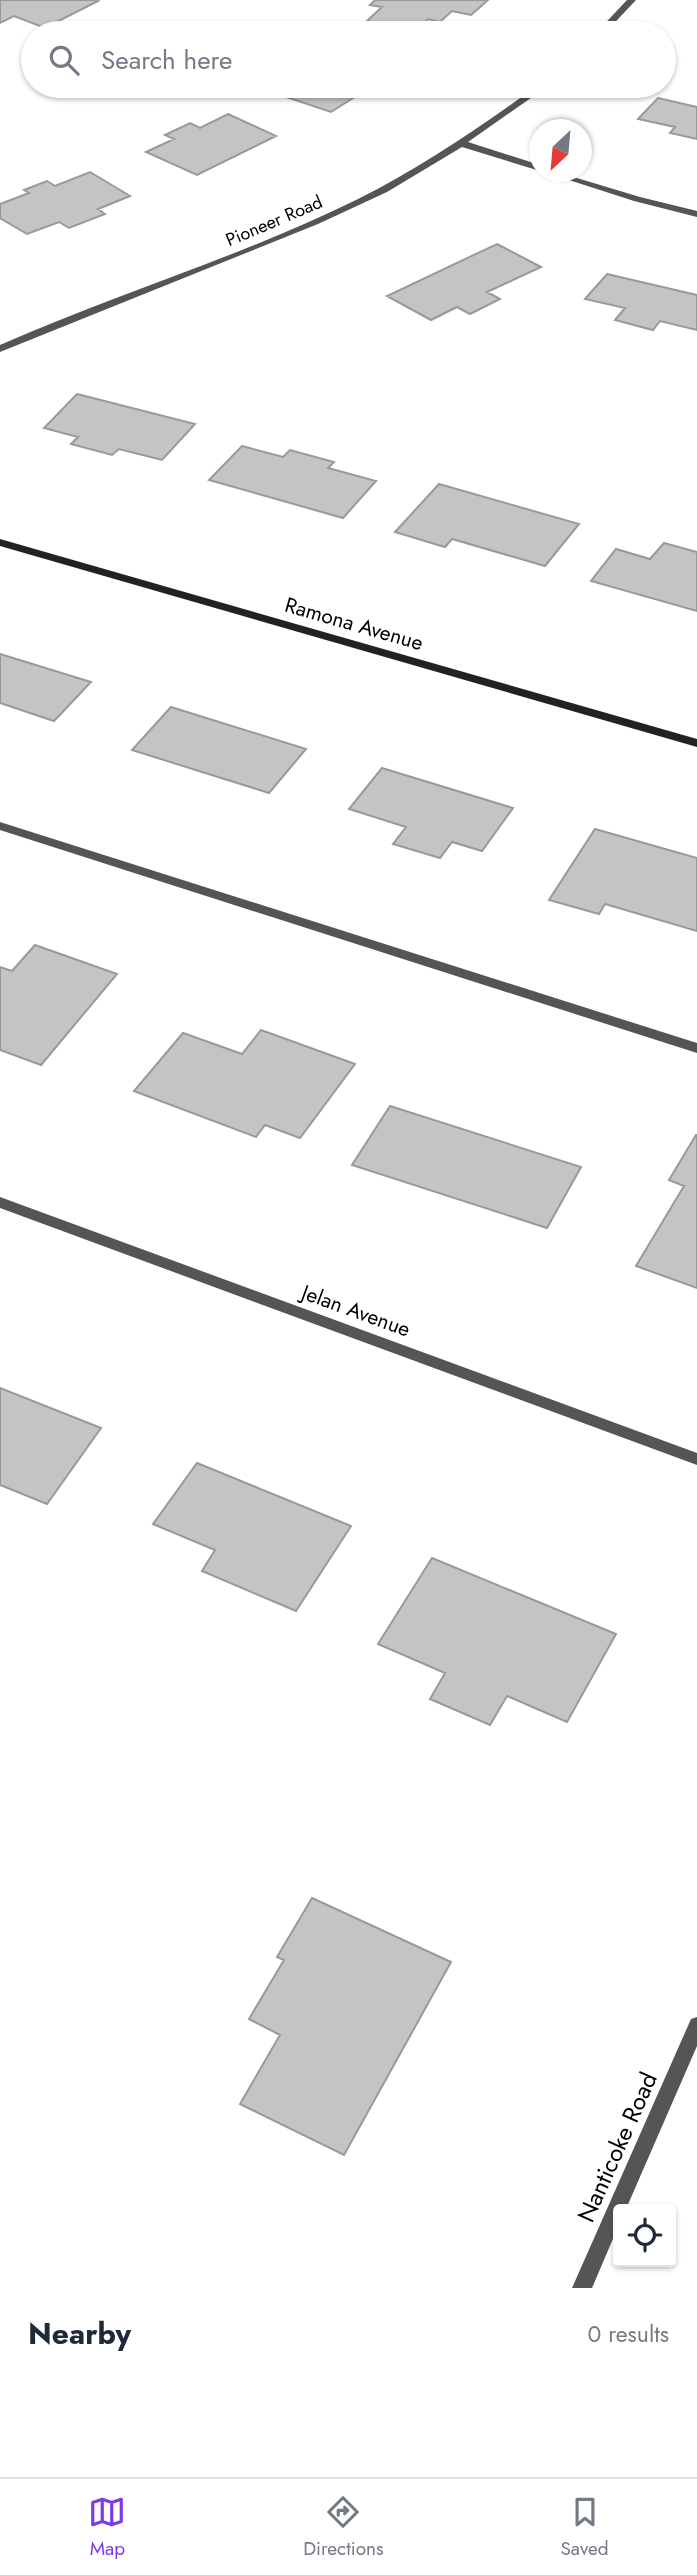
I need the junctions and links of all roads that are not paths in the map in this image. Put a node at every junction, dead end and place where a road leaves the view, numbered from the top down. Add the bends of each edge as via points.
1 (632, 0) edge
2 (612, 21) edge
3 (526, 98) edge
4 (463, 144) junction
5 (529, 165) edge
6 (580, 182) edge
7 (697, 214) edge
8 (0, 349) edge
9 (0, 542) edge
10 (697, 743) edge
11 (0, 827) edge
12 (697, 1048) edge
13 (0, 1202) edge
14 (697, 1459) edge
15 (697, 2025) edge
16 (582, 2288) edge

1 - 2 street
3 - 4 street, Pioneer Road
4 - 5 street
4 - 8 street, Pioneer Road via 337,211
6 - 7 street
9 - 10 street, Ramona Avenue
11 - 12 street
13 - 14 street, Jelan Avenue
15 - 16 street, Nanticoke Road

